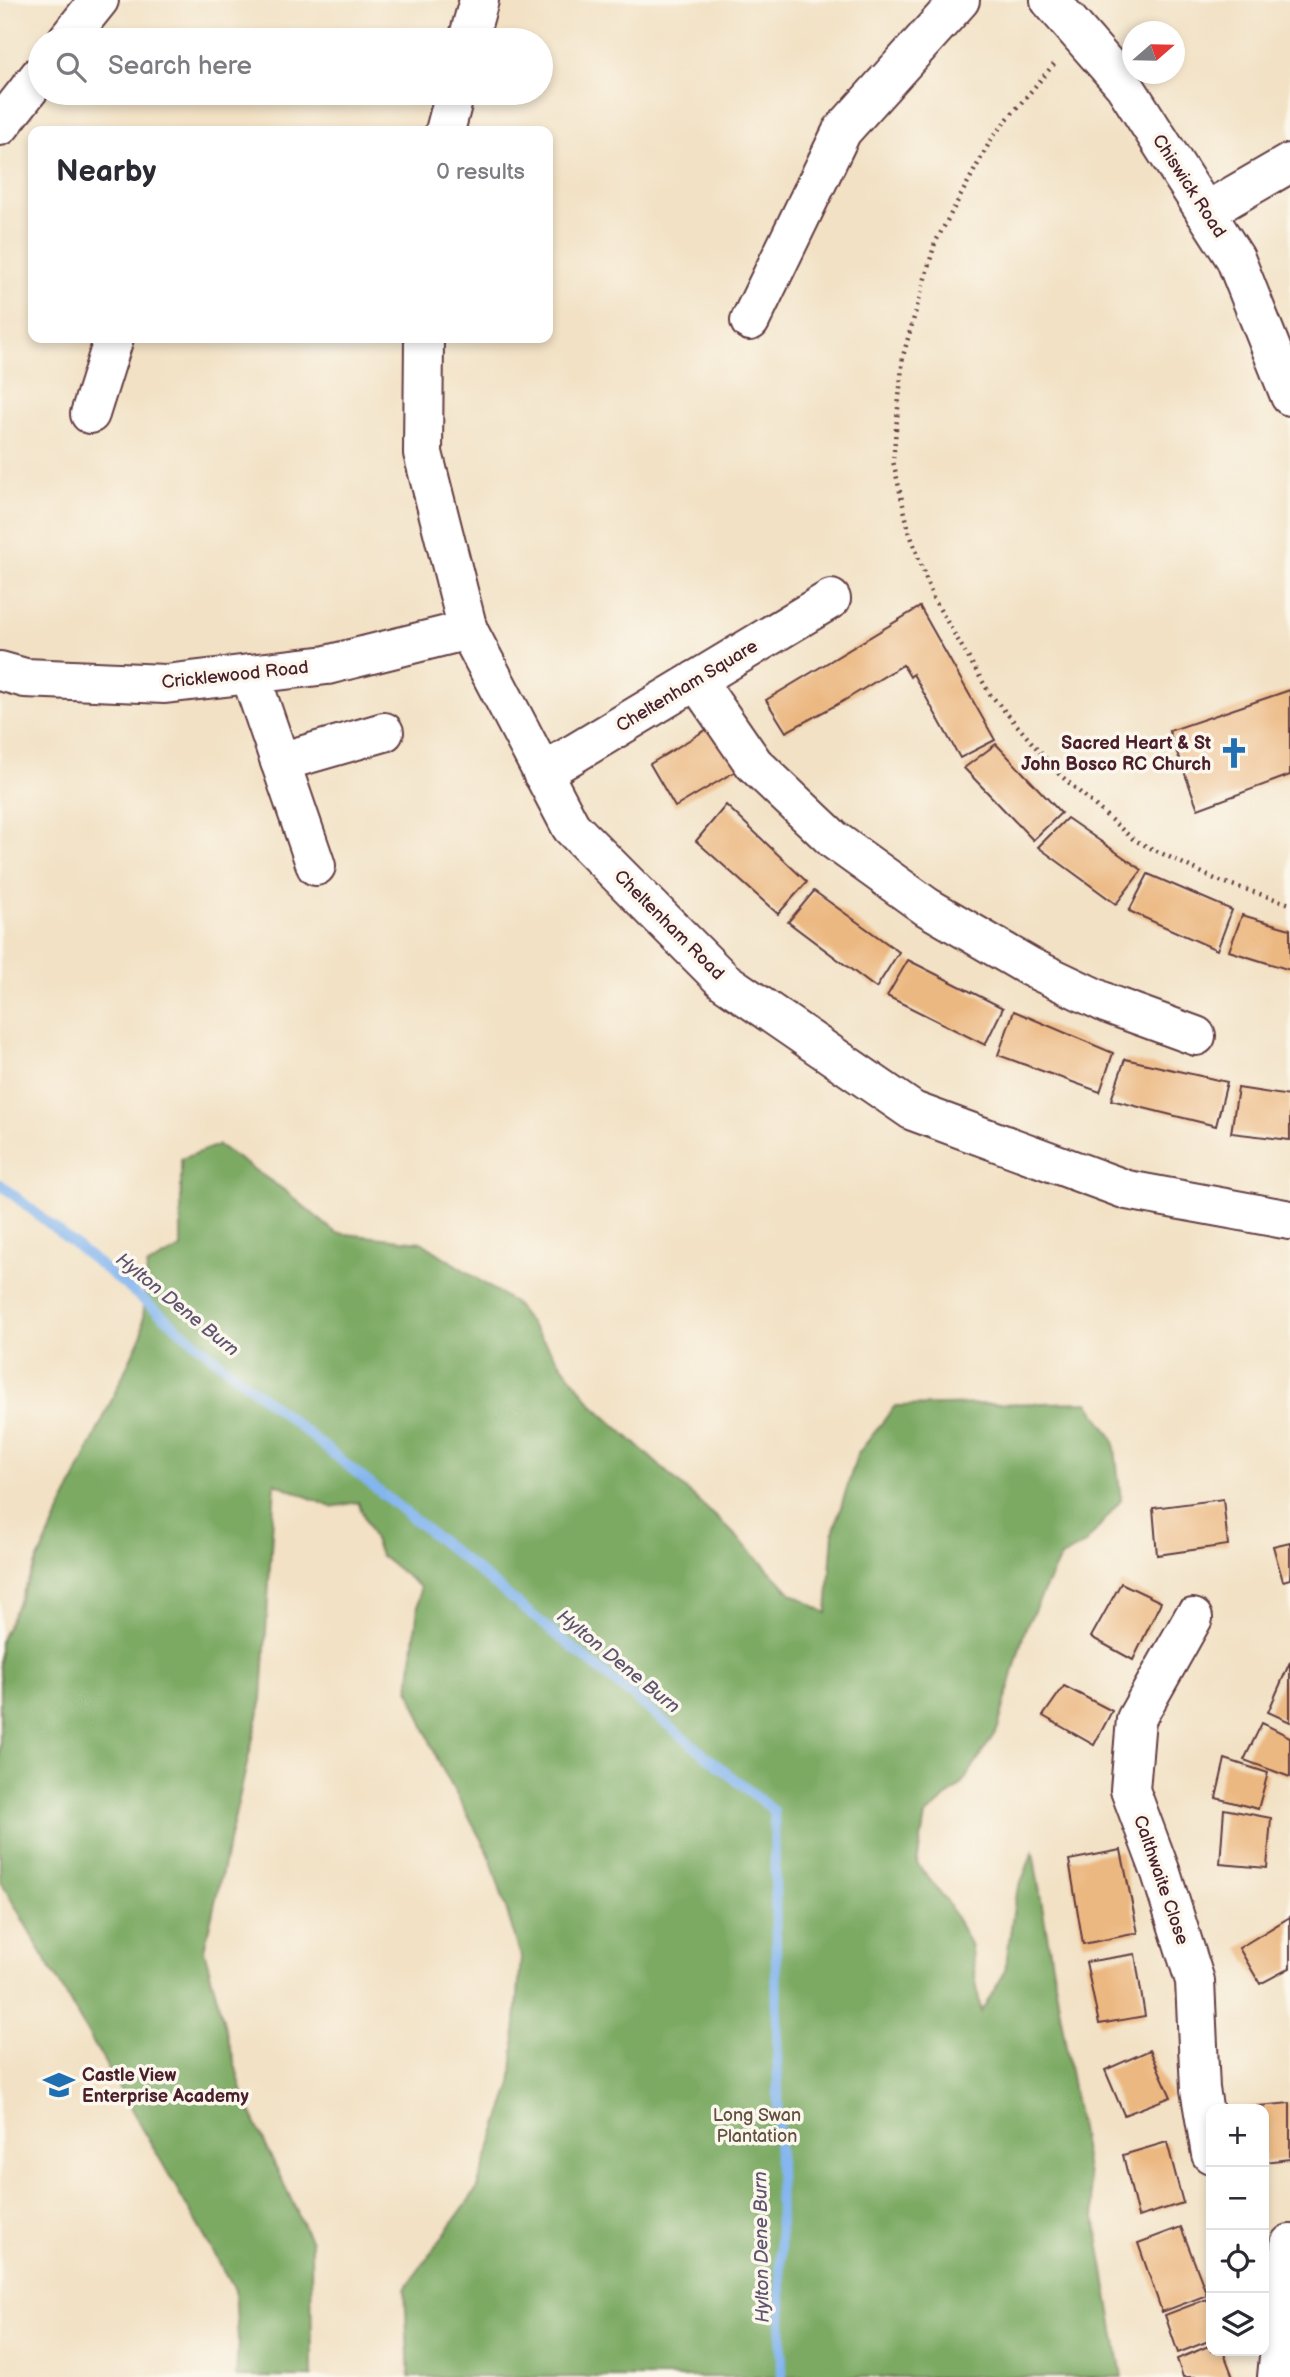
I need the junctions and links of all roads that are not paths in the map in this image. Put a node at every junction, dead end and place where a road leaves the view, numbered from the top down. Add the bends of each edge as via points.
1 (99, 0) edge
2 (479, 0) edge
3 (960, 0) edge
4 (1050, 0) edge
5 (77, 28) edge
6 (471, 28) edge
7 (28, 91) edge
8 (452, 105) edge
9 (445, 126) edge
10 (0, 127) edge
11 (1290, 163) edge
12 (1205, 212) junction
13 (750, 321) dead end
14 (112, 343) edge
15 (424, 343) edge
16 (1290, 396) edge
17 (90, 414) dead end
18 (831, 599) dead end
19 (468, 630) junction
20 (0, 671) edge
21 (250, 674) junction
22 (696, 680) junction
23 (384, 732) dead end
24 (280, 762) junction
25 (542, 773) junction
26 (316, 866) dead end
27 (1196, 1036) dead end
28 (1290, 1220) edge
29 (1193, 1618) dead end
30 (1206, 2124) edge
31 (1269, 2228) edge
32 (1290, 2242) edge
33 (1277, 2377) edge

1 - 5 street
2 - 6 street
3 - 13 street via 842,131
4 - 12 street, Chiswick Road via 1124,85
7 - 10 street
8 - 9 street
11 - 12 street
12 - 16 street, Chiswick Road via 1235,258
14 - 17 street
15 - 19 street, Cheltenham Road via 423,453
18 - 22 street, Cheltenham Square
19 - 21 street, Cricklewood Road via 327,665
19 - 25 street, Cheltenham Road
20 - 21 street, Cricklewood Road via 26,678 165,684
21 - 24 street
22 - 25 street, Cheltenham Square
22 - 27 street via 754,764 834,840 928,907 1030,967 1108,1004
23 - 24 street
24 - 26 street
25 - 28 street, Cheltenham Road via 571,827 724,981 913,1111 1127,1190
29 - 30 street, Calthwaite Close via 1136,1720 1130,1790 1195,1981
31 - 32 street
32 - 33 street

